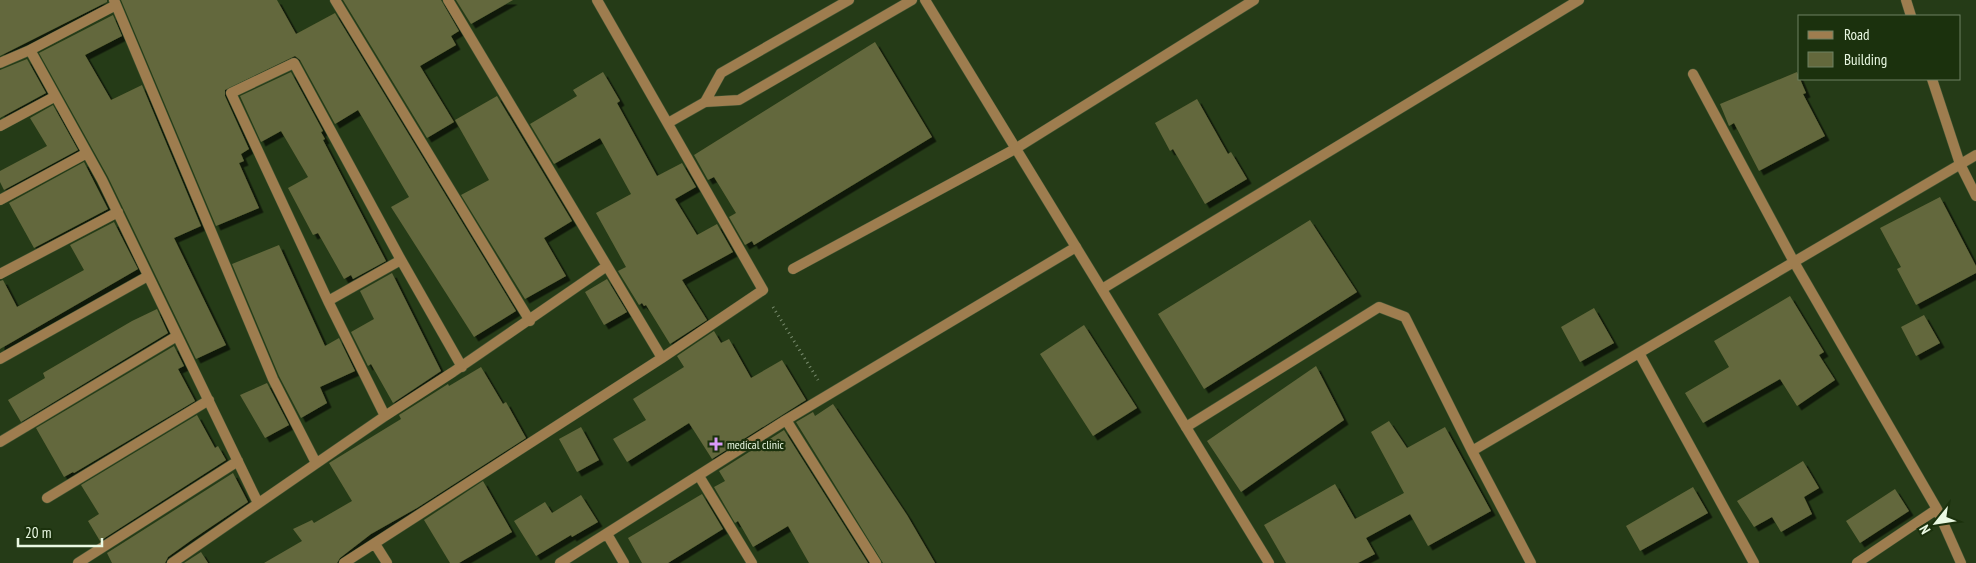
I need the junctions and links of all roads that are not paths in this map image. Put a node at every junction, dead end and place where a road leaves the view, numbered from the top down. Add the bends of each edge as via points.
1 (335, 0) edge
2 (448, 0) edge
3 (598, 0) edge
4 (849, 0) edge
5 (912, 0) edge
6 (925, 0) edge
7 (1254, 0) edge
8 (1579, 0) edge
9 (1906, 0) edge
10 (115, 2) edge
11 (1911, 15) edge
12 (30, 50) junction
13 (0, 63) edge
14 (1693, 74) dead end
15 (1932, 80) edge
16 (54, 96) junction
17 (705, 102) junction
18 (668, 122) junction
19 (0, 126) edge
20 (1015, 149) junction
21 (87, 153) junction
22 (1976, 155) edge
23 (1960, 164) junction
24 (1976, 196) edge
25 (0, 200) edge
26 (118, 212) junction
27 (1076, 247) junction
28 (401, 260) junction
29 (1794, 262) junction
30 (607, 266) junction
31 (793, 269) dead end
32 (0, 274) edge
33 (148, 276) junction
34 (1102, 289) junction
35 (328, 301) junction
36 (530, 321) junction
37 (178, 336) junction
38 (1639, 353) junction
39 (662, 358) junction
40 (0, 359) edge
41 (462, 366) junction
42 (208, 400) junction
43 (385, 416) junction
44 (786, 420) junction
45 (1186, 427) junction
46 (0, 442) edge
47 (1472, 452) junction
48 (238, 461) junction
49 (316, 463) junction
50 (699, 476) junction
51 (47, 498) dead end
52 (258, 503) junction
53 (1937, 509) junction
54 (607, 534) junction
55 (375, 544) junction
56 (78, 563) edge
57 (172, 563) edge
58 (344, 563) edge
59 (387, 563) edge
60 (560, 563) edge
61 (624, 563) edge
62 (752, 563) edge
63 (876, 563) edge
64 (1269, 563) edge
65 (1531, 563) edge
66 (1754, 563) edge
67 (1856, 563) edge
68 (1961, 563) edge

1 - 36 street
2 - 30 street
3 - 18 street
4 - 17 street via 721,73
5 - 17 street via 739,100
6 - 20 street
7 - 20 street
8 - 34 street
9 - 11 street
10 - 12 street
10 - 49 street via 270,370
12 - 13 street
12 - 16 street
14 - 29 street
15 - 23 street
16 - 19 street
16 - 21 street
17 - 18 street
18 - 39 street via 763,290
20 - 27 street
20 - 31 street
21 - 25 street
21 - 26 street
22 - 23 street
23 - 24 street
23 - 29 street
26 - 32 street
26 - 33 street
27 - 34 street
27 - 44 street
28 - 35 street
28 - 35 street via 294,63 231,93
28 - 41 street
29 - 38 street
29 - 53 street
30 - 36 street
30 - 39 street
33 - 37 street
33 - 40 street
34 - 45 street
35 - 43 street
36 - 41 street
37 - 42 street
37 - 46 street
38 - 47 street
38 - 66 street
39 - 55 street
41 - 43 street
42 - 48 street
42 - 51 street
43 - 49 street
44 - 50 street
44 - 63 street
45 - 47 street via 1379,307 1405,316
45 - 64 street
47 - 65 street
48 - 52 street
48 - 56 street
49 - 52 street
50 - 54 street
50 - 62 street
52 - 57 street
53 - 67 street
53 - 68 street
54 - 60 street
54 - 61 street
55 - 58 street
55 - 59 street

